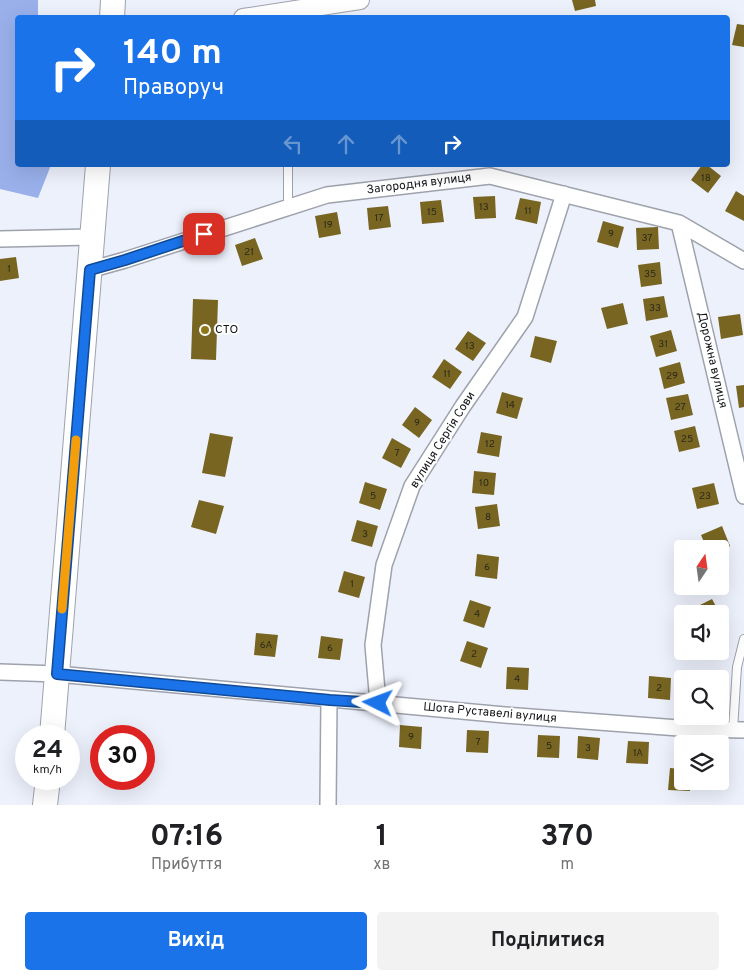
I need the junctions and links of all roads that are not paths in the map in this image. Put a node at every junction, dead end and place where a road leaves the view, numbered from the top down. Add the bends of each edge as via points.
1 (113, 0) edge
2 (360, 0) edge
3 (286, 14) edge
4 (112, 15) edge
5 (98, 167) edge
6 (288, 167) edge
7 (564, 194) junction
8 (288, 207) junction
9 (679, 224) junction
10 (91, 237) junction
11 (0, 239) edge
12 (744, 261) edge
13 (90, 270) junction
14 (744, 496) edge
15 (744, 639) edge
16 (0, 672) edge
17 (57, 674) junction
18 (330, 700) junction
19 (378, 703) junction
20 (53, 725) edge
21 (739, 730) edge
22 (47, 790) edge
23 (45, 805) edge
24 (328, 805) edge

1 - 4 highway
2 - 3 street
5 - 10 highway
6 - 8 lane
7 - 8 street, Загородня вулиця via 490,176 327,195
7 - 9 street, Загородня вулиця
7 - 19 street, вулиця Сергія Сови via 525,317 412,486 384,565 373,645
8 - 13 street, Загородня вулиця
9 - 12 street, Загородня вулиця
9 - 14 street, Дорожна вулиця
10 - 11 street
10 - 13 highway
13 - 17 highway
15 - 21 lane via 737,667
16 - 17 street, Шота Руставелі вулиця
17 - 18 street, Шота Руставелі вулиця
17 - 20 highway
18 - 19 street, Шота Руставелі вулиця
18 - 24 street
19 - 21 street, Шота Руставелі вулиця
22 - 23 highway

